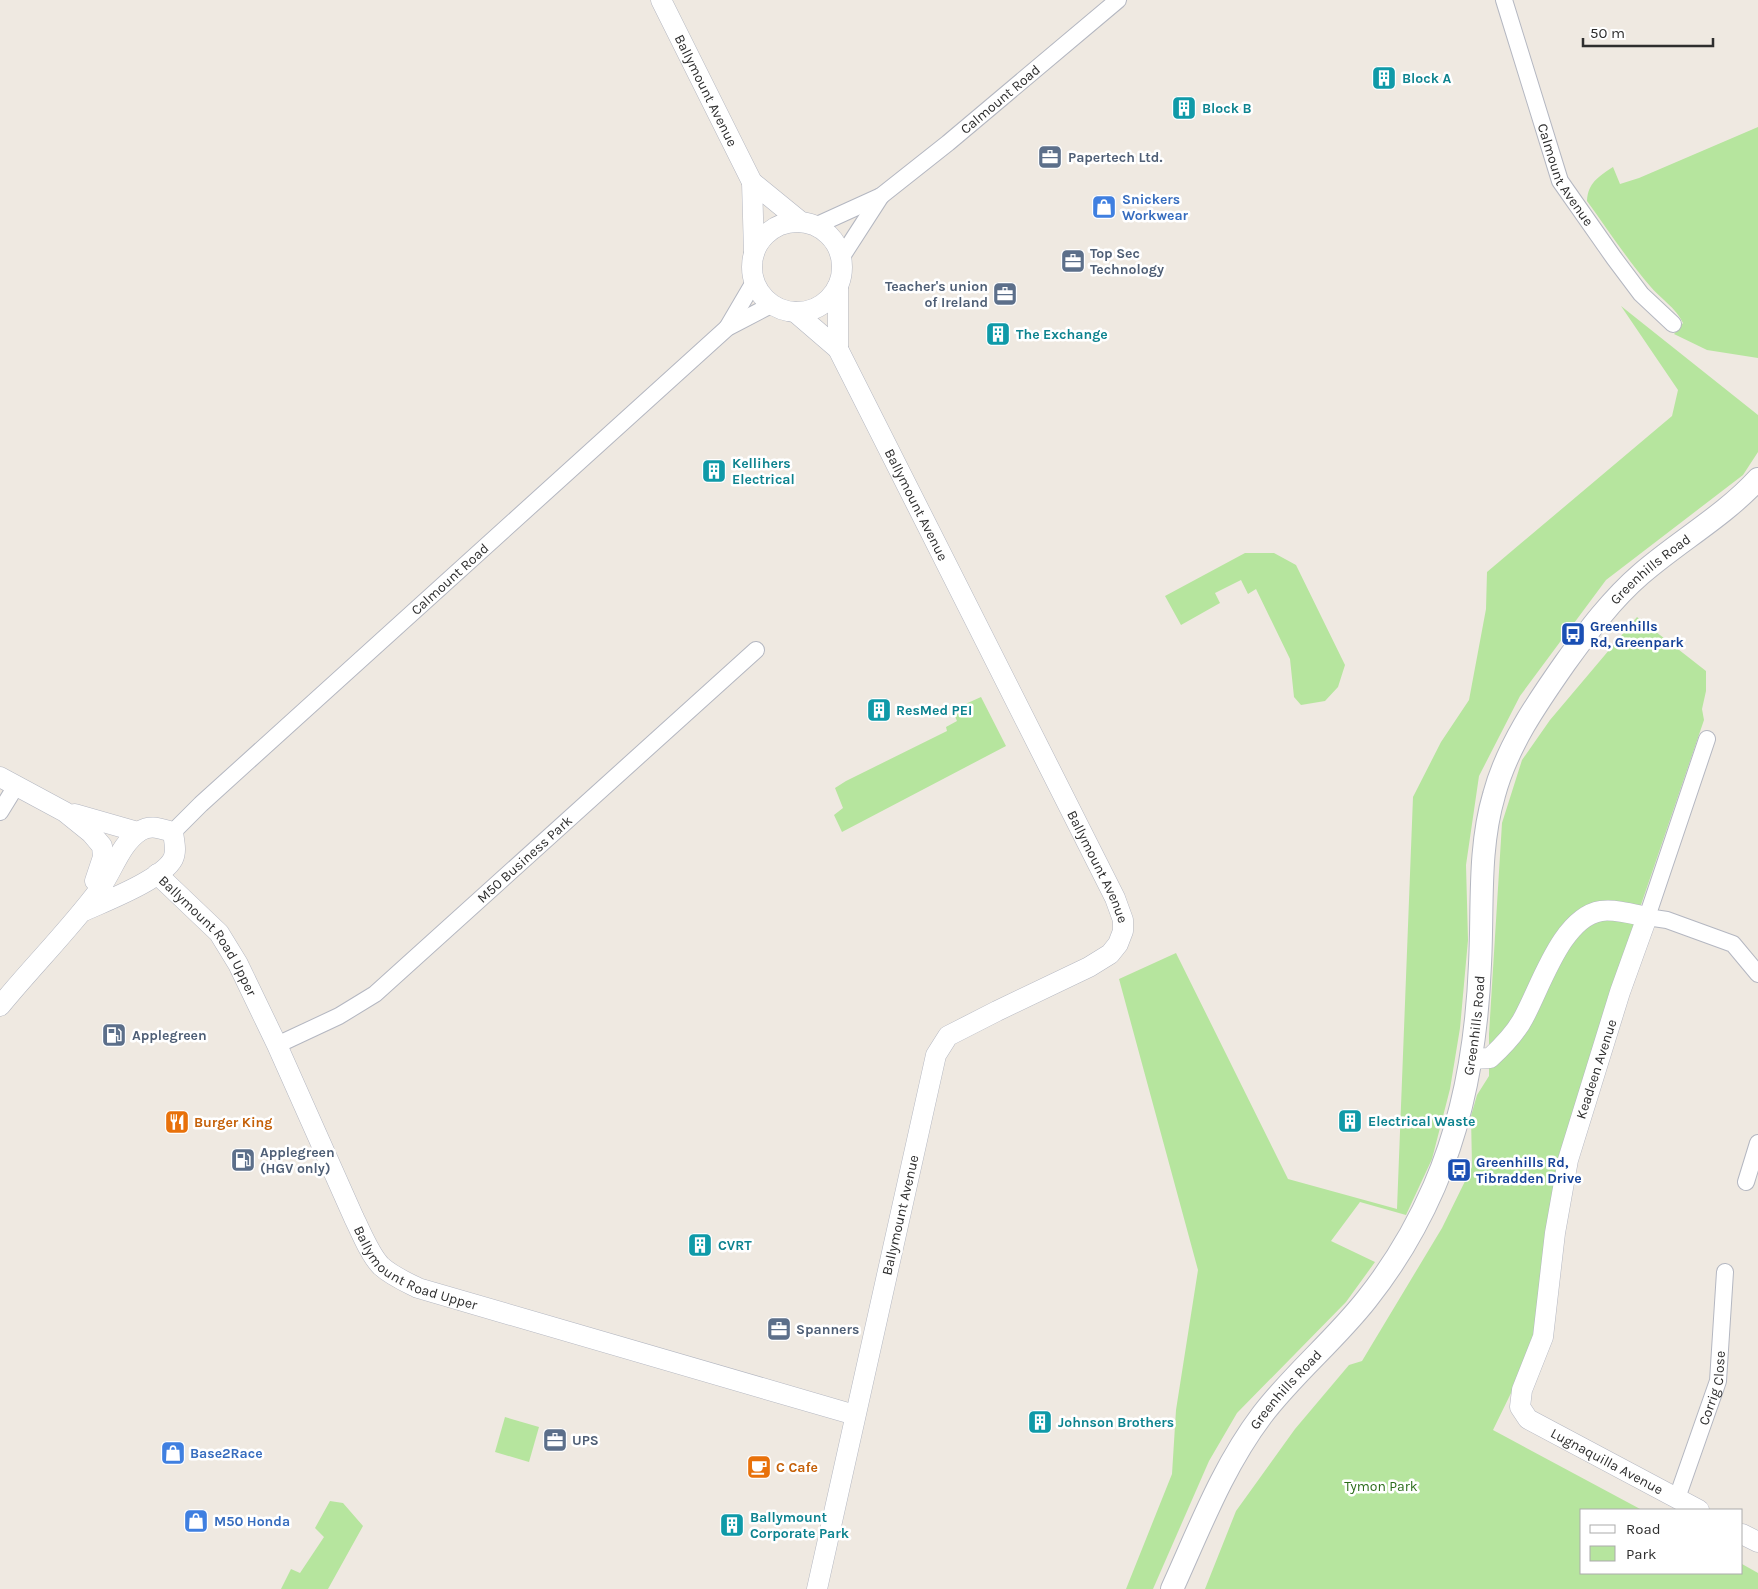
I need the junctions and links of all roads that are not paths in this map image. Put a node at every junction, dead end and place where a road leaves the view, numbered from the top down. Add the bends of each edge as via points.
1 (661, 0) edge
2 (1118, 0) edge
3 (1504, 0) edge
4 (752, 182) junction
5 (881, 196) junction
6 (808, 224) junction
7 (754, 252) junction
8 (841, 258) junction
9 (754, 282) junction
10 (838, 286) junction
11 (771, 304) junction
12 (795, 312) junction
13 (1672, 324) dead end
14 (728, 328) junction
15 (838, 349) junction
16 (1758, 479) edge
17 (756, 650) dead end
18 (1708, 739) dead end
19 (8, 782) edge
20 (0, 812) edge
21 (65, 812) junction
22 (138, 832) junction
23 (172, 832) junction
24 (157, 874) junction
25 (82, 912) junction
26 (1647, 918) junction
27 (1758, 974) edge
28 (0, 1006) edge
29 (278, 1045) junction
30 (1472, 1058) junction
31 (1758, 1143) edge
32 (1746, 1182) dead end
33 (1725, 1272) dead end
34 (1520, 1407) joint
35 (855, 1415) junction
36 (1676, 1498) junction
37 (1697, 1509) edge
38 (1743, 1534) edge
39 (1758, 1542) edge
40 (816, 1589) edge
41 (1172, 1589) edge

1 - 4 street, Ballymount Avenue
2 - 5 street, Calmount Road
3 - 13 street, Calmount Avenue via 1560,181 1641,294
4 - 6 street, Ballymount Avenue
4 - 7 street, Ballymount Avenue
5 - 6 street, Calmount Road
5 - 8 street, Calmount Road
6 - 7 street via 786,224 772,229
6 - 8 street via 827,233
7 - 9 street
8 - 10 street
9 - 11 street
9 - 14 street, Calmount Road
10 - 12 street via 821,306
10 - 15 street, Ballymount Avenue
11 - 12 street
11 - 14 street, Calmount Road
12 - 15 street, Ballymount Avenue
14 - 23 street, Calmount Road
15 - 35 street, Ballymount Avenue via 1115,898 1123,920 1123,931 1110,954 948,1036 936,1055
16 - 30 main road, Greenhills Road via 1729,507 1619,594 1549,686 1503,766 1486,832 1478,1008
17 - 29 street, M50 Business Park via 375,994 339,1016
18 - 26 street, Keadeen Avenue
19 - 20 street
19 - 21 street
21 - 22 street
21 - 25 street via 82,824 102,846 103,857 98,874
22 - 23 street via 155,827
22 - 25 street via 124,846 101,888
23 - 24 street, Ballymount Road Upper via 174,856 169,865
24 - 25 street
24 - 29 street, Ballymount Road Upper via 219,933
25 - 28 street
26 - 27 street via 1666,920 1733,944
26 - 30 street via 1626,912 1601,911 1583,918 1559,945 1524,1018 1507,1041 1490,1058
26 - 34 street, Keadeen Avenue via 1620,992 1568,1160 1555,1233 1543,1337 1522,1390
29 - 35 street, Ballymount Road Upper via 367,1244 380,1265 396,1277 418,1288
30 - 41 main road, Greenhills Road via 1458,1122 1435,1185 1414,1228 1367,1299 1287,1385 1256,1424 1223,1476
31 - 32 street
33 - 36 street, Corrig Close via 1718,1381
34 - 36 street, Lugnaquilla Avenue via 1528,1419
35 - 40 street
36 - 37 street, Lugnaquilla Avenue
38 - 39 street

